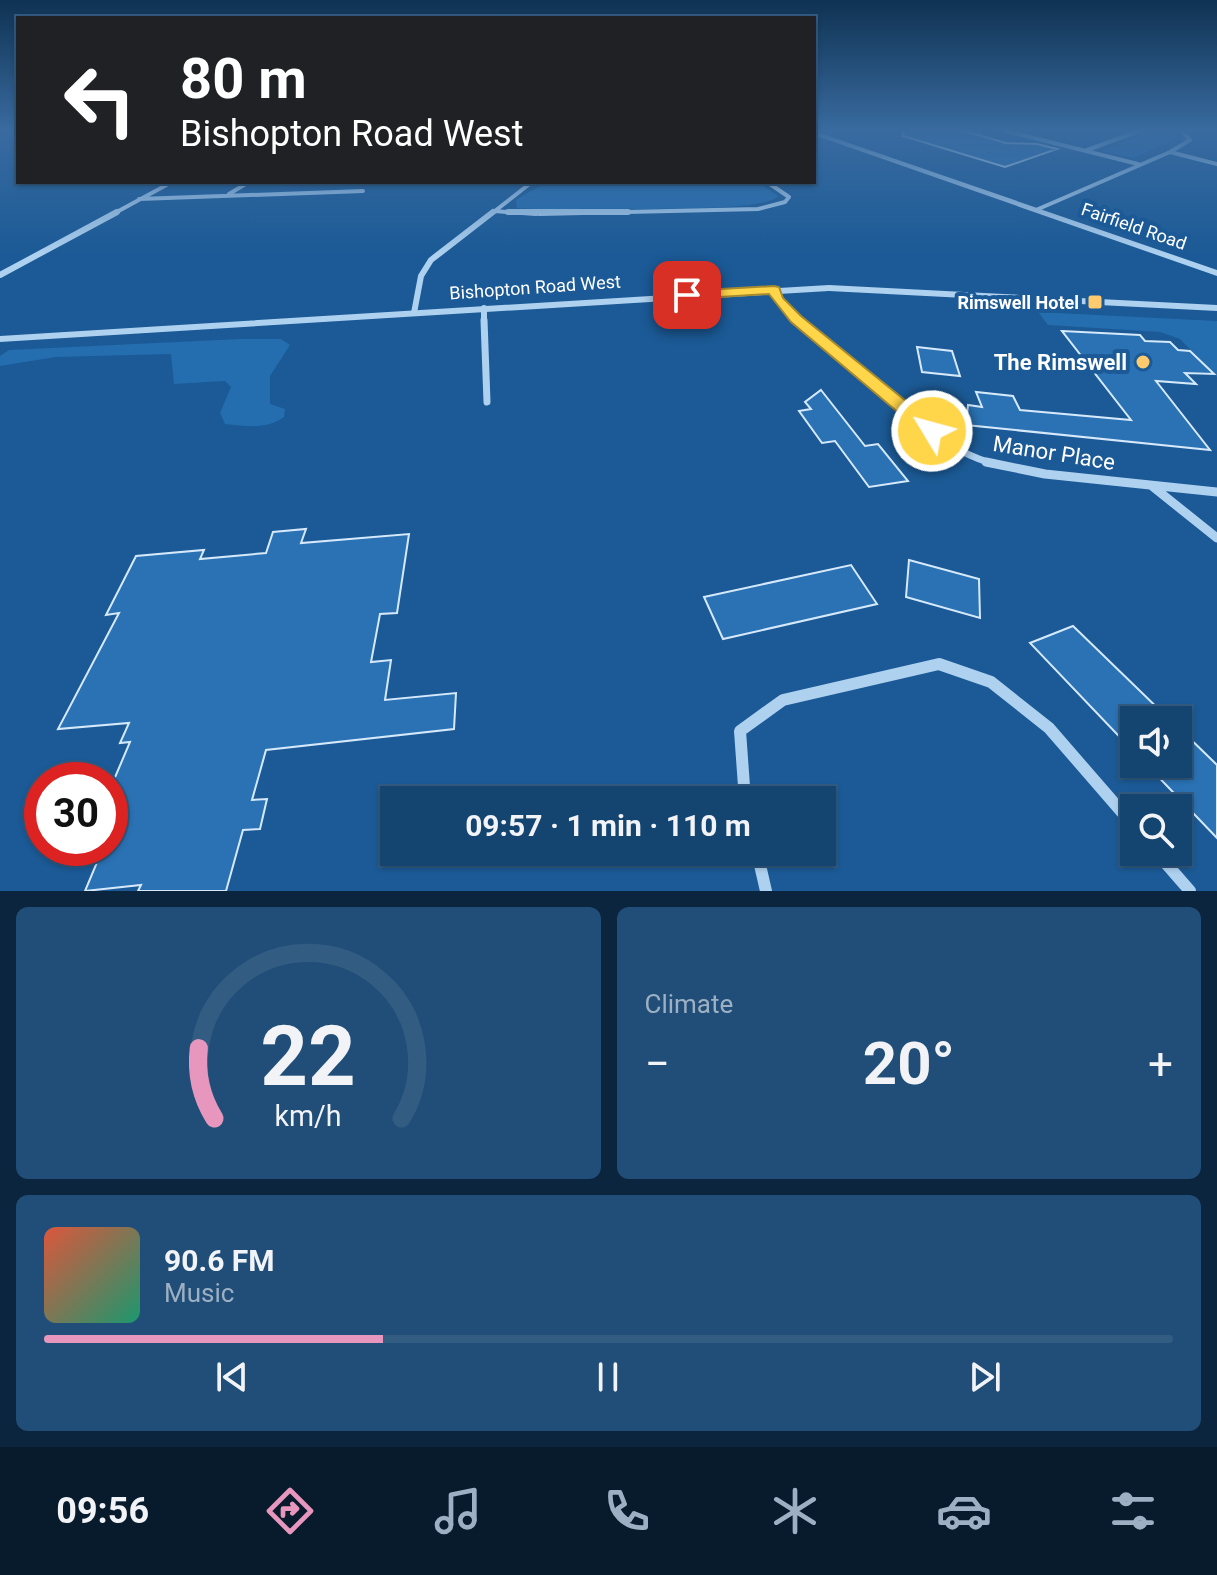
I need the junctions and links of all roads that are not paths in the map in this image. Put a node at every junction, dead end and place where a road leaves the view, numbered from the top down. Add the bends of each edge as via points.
1 (925, 172) edge
2 (1122, 172) edge
3 (168, 184) edge
4 (246, 184) edge
5 (529, 184) edge
6 (771, 184) edge
7 (363, 191) dead end
8 (226, 196) junction
9 (139, 199) junction
10 (1036, 210) junction
11 (494, 211) junction
12 (1217, 273) edge
13 (0, 275) edge
14 (774, 290) junction
15 (484, 308) junction
16 (1217, 308) edge
17 (414, 313) junction
18 (0, 339) edge
19 (487, 402) dead end
20 (1151, 486) junction
21 (1217, 492) edge
22 (1217, 538) edge
23 (744, 786) edge
24 (1120, 810) edge
25 (760, 866) edge
26 (1168, 866) edge
27 (766, 891) edge
28 (1190, 891) edge

1 - 10 street, Fairfield Road
2 - 10 street
3 - 9 street
4 - 8 street
5 - 11 street
6 - 11 street via 789,197 758,209
7 - 8 street
8 - 9 street
9 - 13 street
10 - 12 street, Fairfield Road
11 - 17 street via 431,260 421,276
14 - 15 street, Bishopton Road West
14 - 16 street, Bishopton Road West via 829,288
14 - 20 street, Manor Place via 796,319 952,445 1013,469
15 - 17 street, Bishopton Road West
15 - 19 street
17 - 18 street, Bishopton Road West
20 - 21 street, Manor Place
20 - 22 street
23 - 24 street via 740,731 783,700 939,664 991,682 1049,728
25 - 27 street
26 - 28 street

